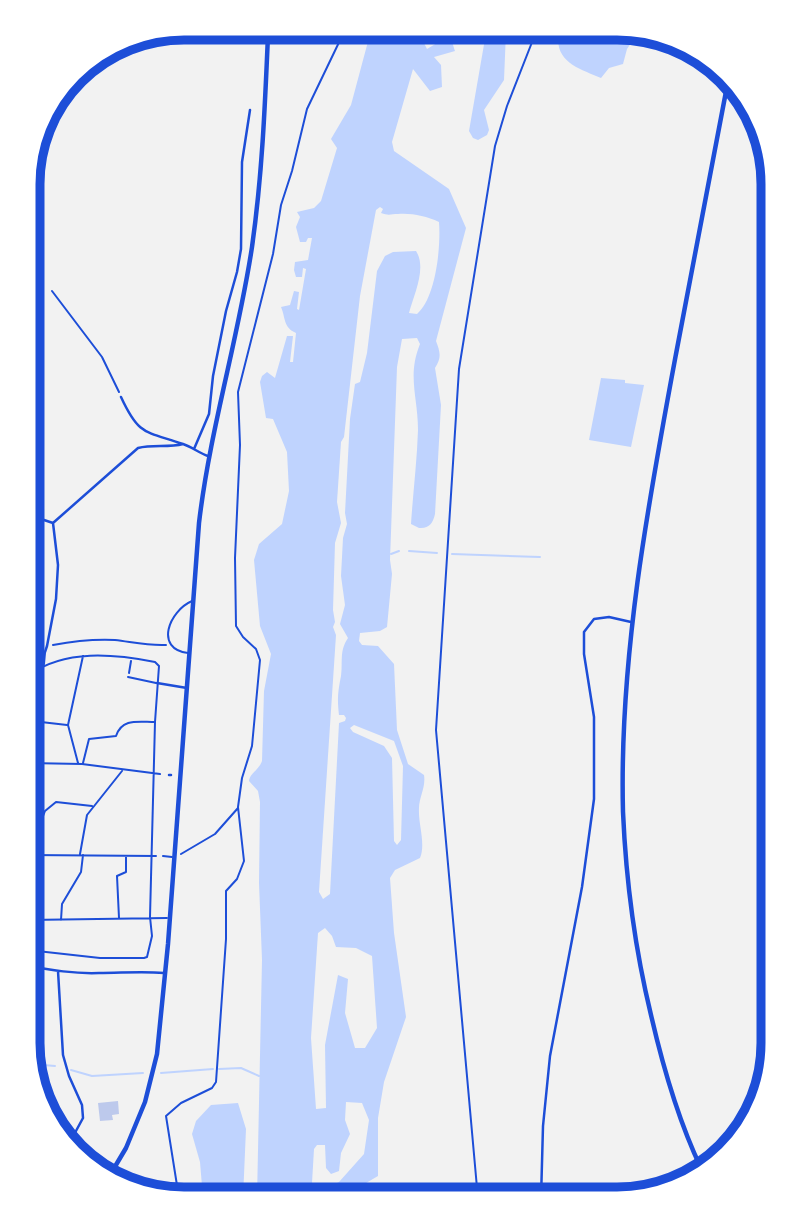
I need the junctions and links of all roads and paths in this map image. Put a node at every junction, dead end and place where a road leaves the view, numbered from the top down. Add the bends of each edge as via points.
1 (533, 40) edge
2 (268, 41) edge
3 (340, 41) edge
4 (726, 91) edge
5 (250, 110) dead end
6 (52, 291) dead end
7 (121, 397) joint
8 (183, 444) junction
9 (194, 449) junction
10 (208, 456) junction
11 (40, 520) edge
12 (53, 523) junction
13 (193, 601) junction
14 (634, 623) junction
15 (170, 645) junction
16 (47, 646) junction
17 (45, 652) junction
18 (190, 653) junction
19 (40, 654) edge
20 (83, 656) junction
21 (132, 658) junction
22 (44, 664) junction
23 (40, 667) edge
24 (128, 677) joint
25 (157, 683) junction
26 (187, 688) junction
27 (41, 722) dead end
28 (155, 722) junction
29 (68, 725) junction
30 (40, 763) edge
31 (78, 764) junction
32 (82, 764) junction
33 (122, 771) junction
34 (155, 773) junction
35 (180, 773) junction
36 (160, 774) dead end
37 (170, 775) dead end
38 (93, 806) junction
39 (238, 807) junction
40 (40, 824) edge
41 (186, 852) dead end
42 (40, 855) edge
43 (82, 855) junction
44 (126, 855) junction
45 (154, 856) junction
46 (163, 856) dead end
47 (173, 857) junction
48 (150, 917) junction
49 (169, 918) junction
50 (119, 919) junction
51 (40, 921) edge
52 (61, 922) junction
53 (40, 951) edge
54 (40, 969) edge
55 (58, 971) junction
56 (166, 973) junction
57 (74, 1135) edge
58 (698, 1161) edge
59 (114, 1168) edge
60 (177, 1187) edge
61 (477, 1187) edge
62 (541, 1187) edge

1 - 61 path via 495,146 459,369 436,730
2 - 10 main road via 252,248
3 - 39 path via 307,109 238,392 236,626 260,660 252,746
4 - 14 main road via 663,425
5 - 9 street via 242,162 241,249 209,414
6 - 7 path via 102,357
7 - 8 street via 139,428
8 - 9 street
8 - 12 street via 138,448
9 - 10 street
10 - 13 main road
11 - 12 street
12 - 16 street via 58,565
13 - 15 lane via 174,615 168,632
13 - 18 main road
14 - 58 main road via 623,779 633,924 663,1064
14 - 62 street via 594,619 584,632 594,717 594,799 549,1068
15 - 16 path via 80,640
15 - 18 lane
16 - 17 street
17 - 19 street
17 - 22 lane
18 - 26 main road
20 - 21 lane
20 - 22 lane
20 - 29 lane
21 - 24 path
21 - 25 lane via 155,662 159,666
22 - 23 lane
24 - 25 lane
25 - 26 street
25 - 28 lane
26 - 35 main road
27 - 29 lane
28 - 32 lane via 128,722 116,736 89,739
28 - 34 lane
29 - 31 lane
30 - 31 lane
31 - 32 lane
32 - 33 lane
33 - 34 lane
33 - 38 lane
34 - 36 lane
34 - 45 lane
35 - 37 lane
35 - 47 main road
38 - 40 lane via 56,802 45,811
38 - 43 lane via 87,815
39 - 41 path via 215,834
39 - 60 path via 244,861 226,891 216,1082 166,1116
42 - 43 lane
43 - 44 lane
43 - 52 lane via 81,872 62,904
44 - 45 lane
44 - 50 lane via 126,872 117,876
45 - 48 lane
46 - 47 lane
47 - 49 main road
48 - 49 lane
48 - 50 lane
48 - 53 lane via 152,936 144,958
49 - 56 main road
50 - 52 lane
51 - 52 lane
54 - 55 street
55 - 56 street
55 - 57 street via 63,1055 82,1105 83,1118
56 - 59 main road via 157,1054 145,1102

